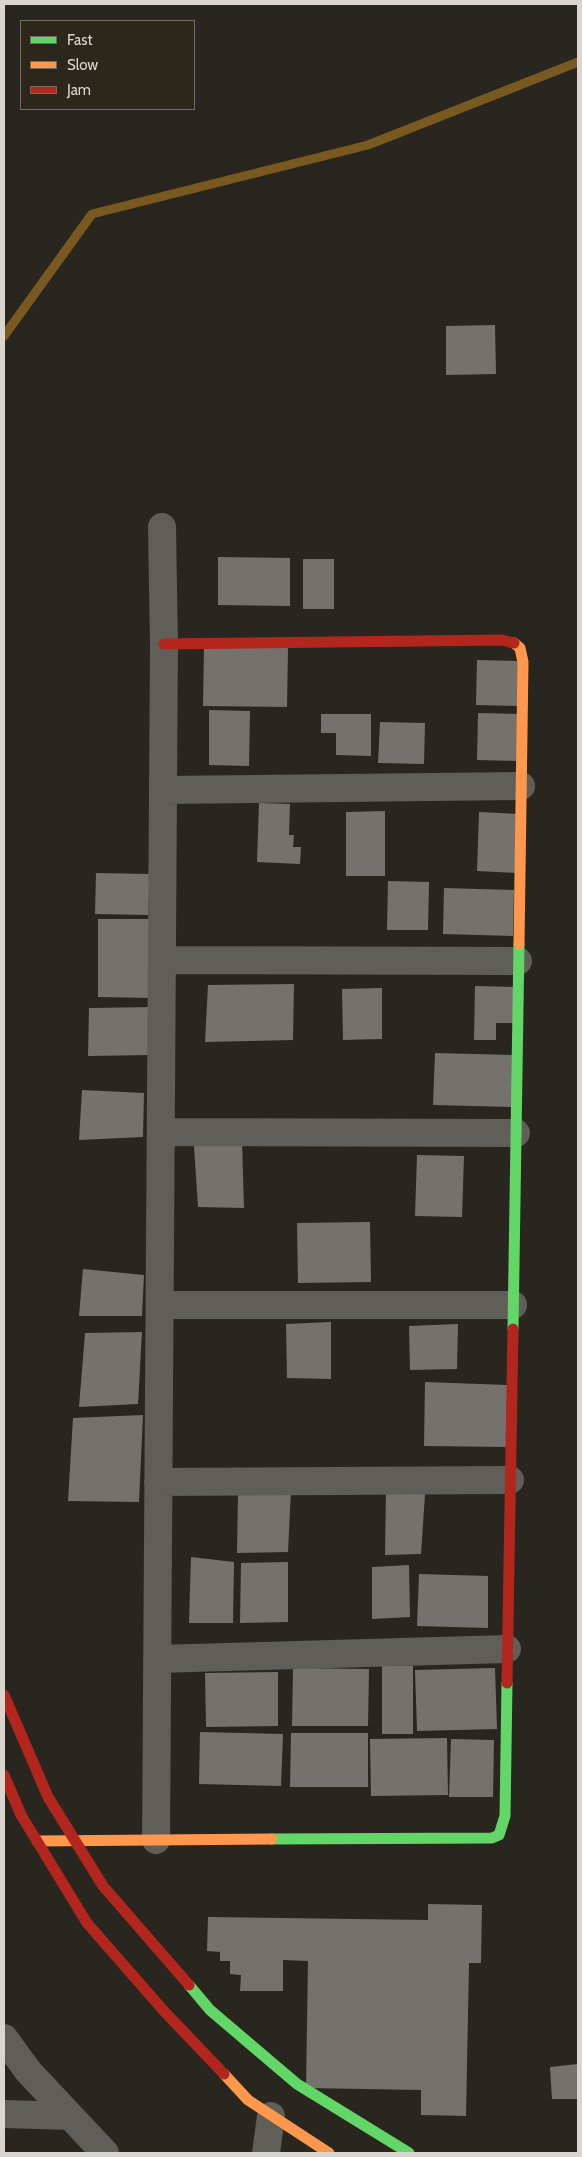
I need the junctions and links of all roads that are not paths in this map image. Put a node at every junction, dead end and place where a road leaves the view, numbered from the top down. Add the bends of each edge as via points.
1 (162, 527) dead end
2 (164, 644) junction
3 (521, 786) junction
4 (163, 790) junction
5 (162, 960) junction
6 (518, 961) junction
7 (161, 1132) junction
8 (516, 1133) junction
9 (160, 1305) junction
10 (513, 1305) junction
11 (510, 1480) junction
12 (158, 1482) junction
13 (507, 1649) junction
14 (157, 1659) junction
15 (4, 1695) edge
16 (4, 1775) edge
17 (12, 1814) edge
18 (75, 1840) junction
19 (156, 1840) junction
20 (38, 1842) junction
21 (4, 2038) edge
22 (16, 2071) edge
23 (4, 2114) edge
24 (70, 2116) junction
25 (271, 2116) junction
26 (105, 2153) edge
27 (266, 2153) edge
28 (328, 2153) edge
29 (409, 2153) edge

1 - 2 street
2 - 3 street via 513,642 520,648 523,662
2 - 4 street
3 - 4 street
3 - 6 street
4 - 5 street
5 - 6 street
5 - 7 street
6 - 8 street
7 - 8 street
7 - 9 street
8 - 10 street
9 - 10 street
9 - 12 street
10 - 11 street
11 - 12 street
11 - 13 street
12 - 14 street
13 - 14 street
13 - 19 street via 505,1816 499,1835 492,1838
14 - 19 street
15 - 18 street via 48,1797
16 - 17 street
17 - 20 street
18 - 19 street
18 - 20 street
18 - 29 street via 103,1886 210,2010 297,2084
20 - 25 street via 88,1923 163,2010 248,2100
21 - 22 street
22 - 24 street
23 - 24 street
24 - 26 street
25 - 27 street
25 - 28 street

